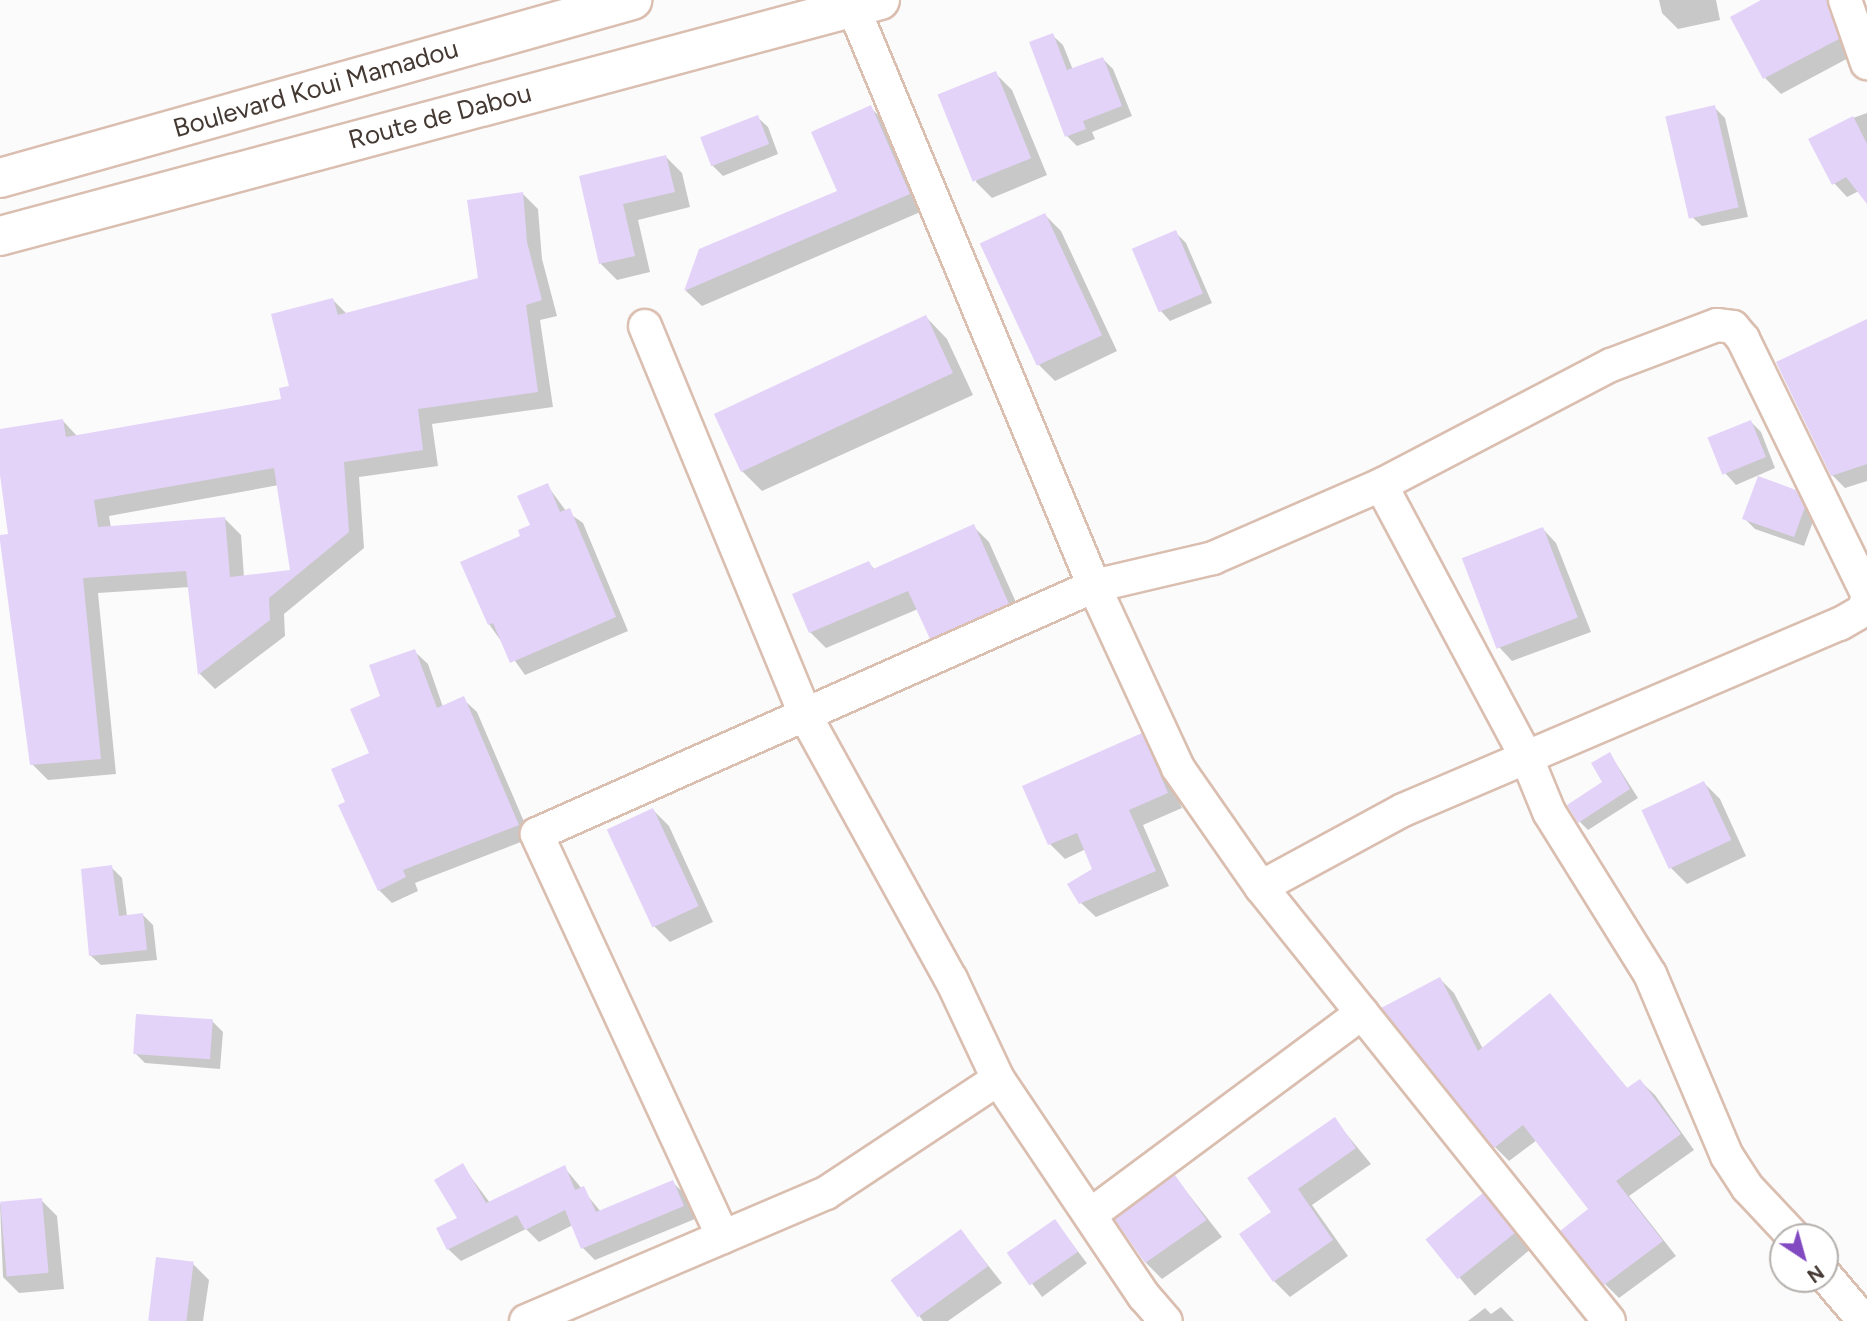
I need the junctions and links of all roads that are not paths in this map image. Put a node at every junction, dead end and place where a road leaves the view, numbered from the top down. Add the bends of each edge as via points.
1 (632, 0) edge
2 (1845, 0) edge
3 (867, 4) edge
4 (1867, 63) edge
5 (0, 178) edge
6 (0, 236) edge
7 (645, 326) dead end
8 (1381, 485) junction
9 (1094, 586) junction
10 (1867, 596) edge
11 (805, 715) junction
12 (1525, 756) junction
13 (1261, 887) junction
14 (1362, 1013) junction
15 (998, 1079) junction
16 (1090, 1215) junction
17 (1781, 1223) edge
18 (723, 1237) junction
19 (1839, 1292) edge
20 (526, 1321) edge
21 (1166, 1321) edge
22 (1609, 1321) edge
23 (1864, 1321) edge

1 - 5 main road, Boulevard Koui Mamadou
2 - 4 street
3 - 6 main road, Route de Dabou
3 - 9 street
7 - 11 street
8 - 9 street via 1213,558
8 - 10 street via 1611,365 1717,325 1732,327 1755,363
8 - 12 street
9 - 11 street
9 - 13 street via 1178,768
10 - 12 street via 1864,610 1840,624
11 - 15 street via 951,979
11 - 18 street via 537,834
12 - 13 street via 1403,810
12 - 17 street via 1549,812 1650,974 1727,1156 1748,1188
13 - 14 street
14 - 16 street
14 - 22 street
15 - 16 street
15 - 18 street via 826,1192
16 - 21 street
18 - 20 street
19 - 23 street

